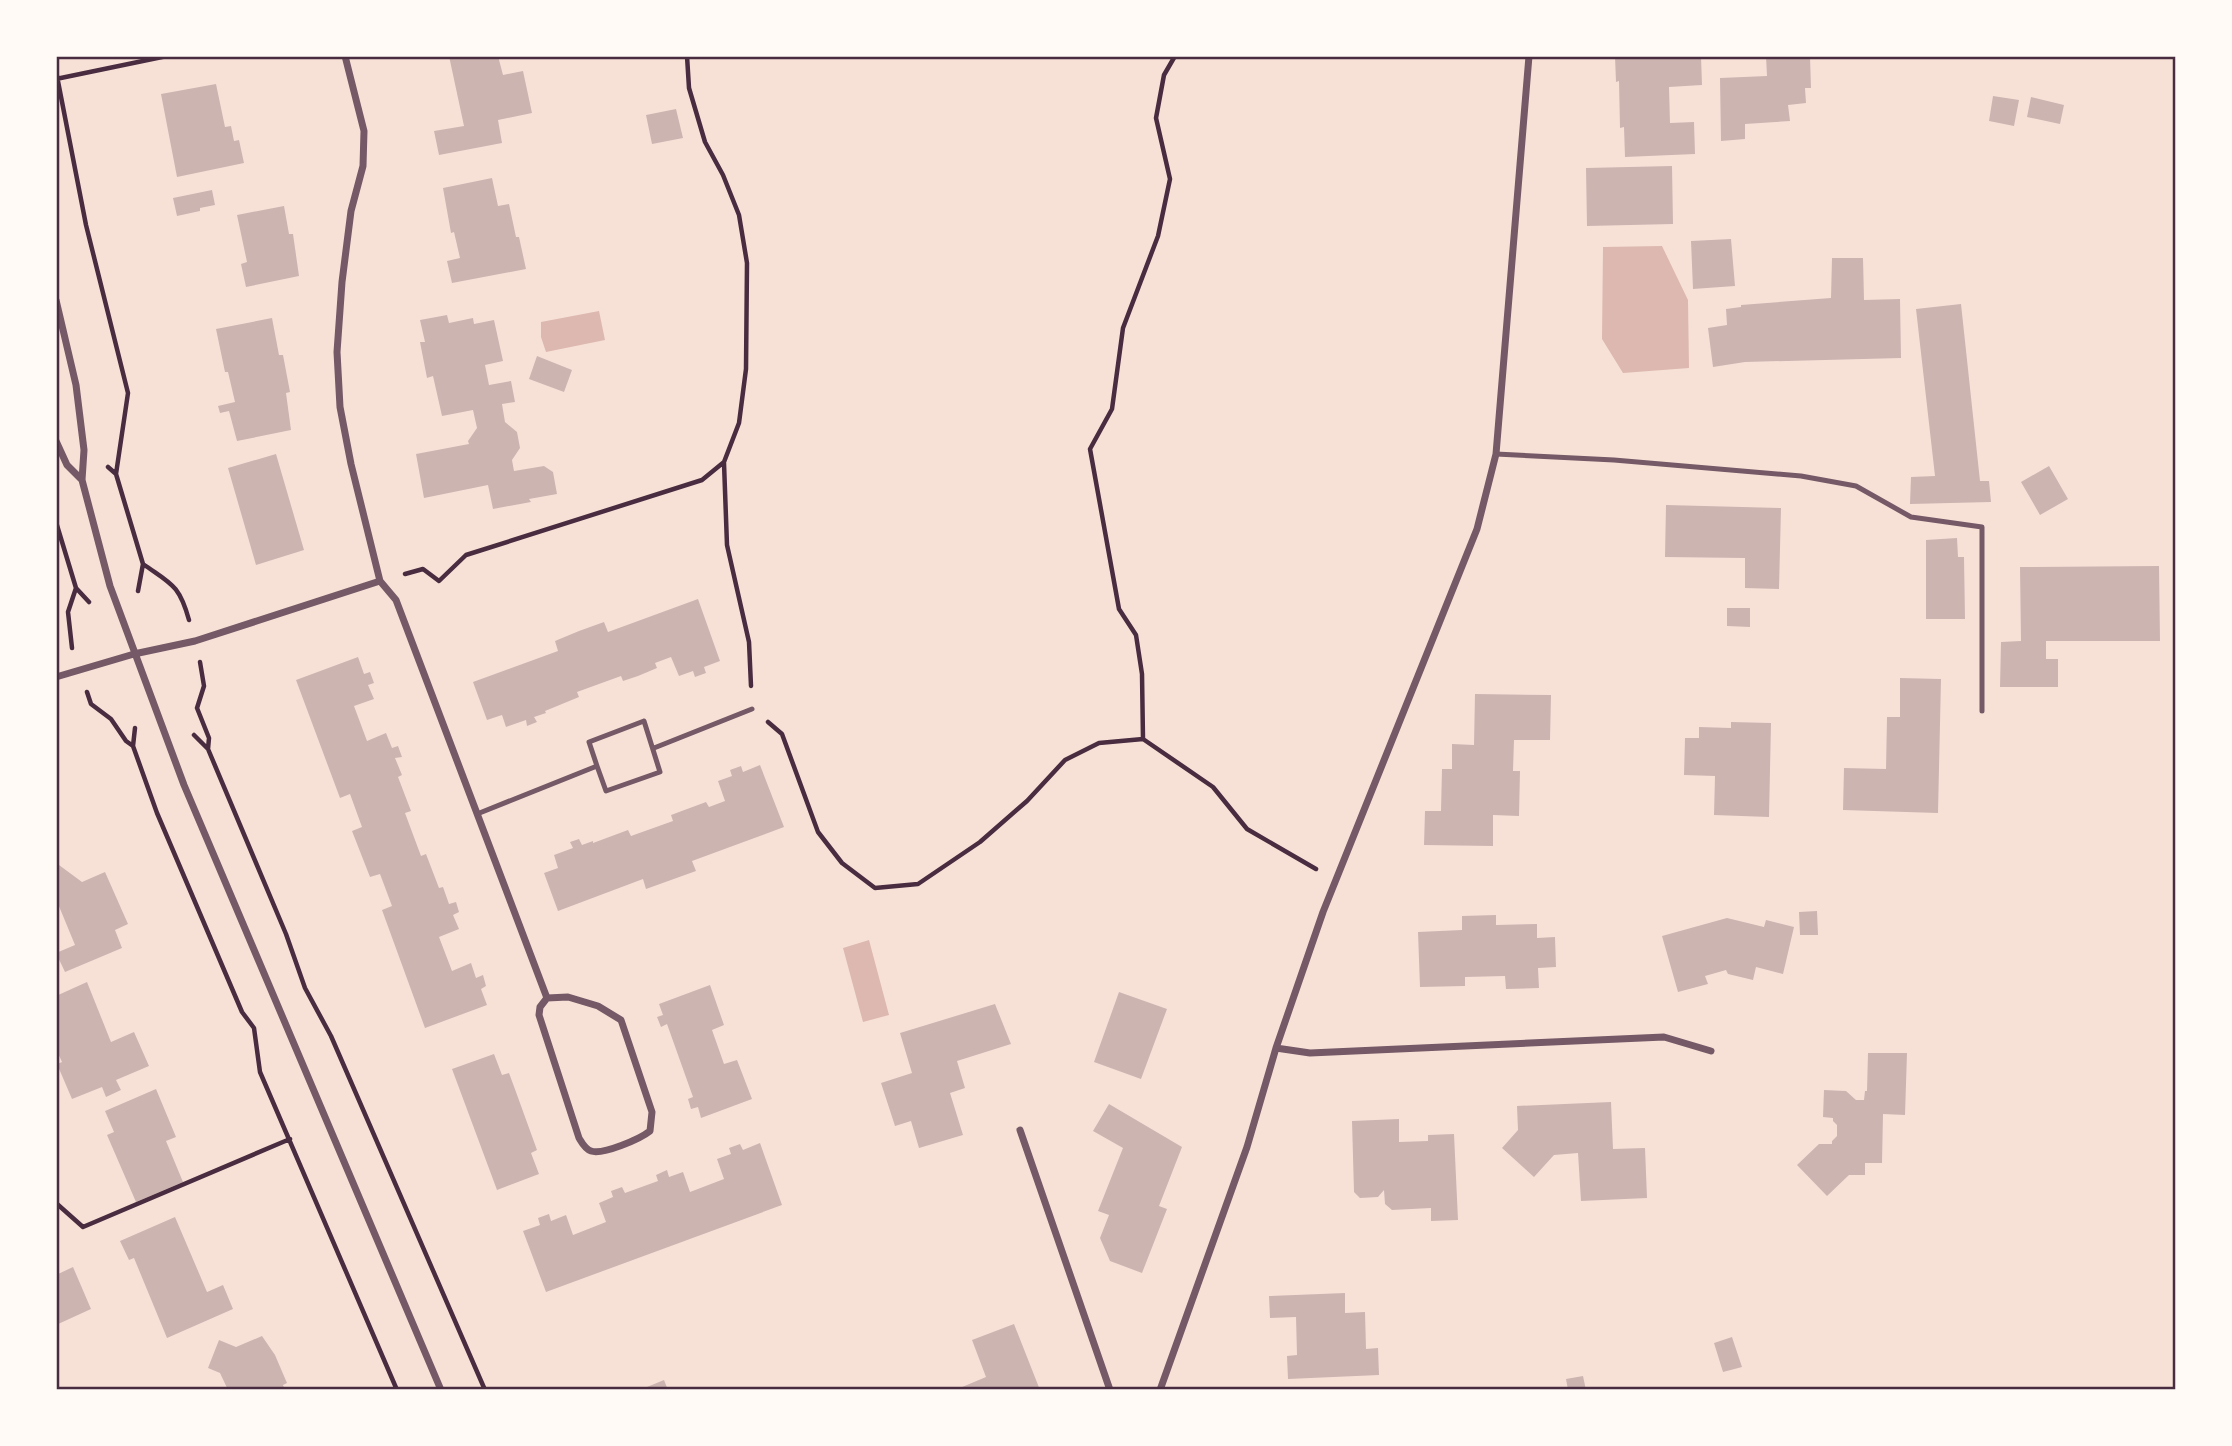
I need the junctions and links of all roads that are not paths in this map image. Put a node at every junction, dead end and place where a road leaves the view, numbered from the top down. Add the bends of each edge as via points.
1 (345, 56) edge
2 (1529, 56) edge
3 (56, 300) edge
4 (56, 441) edge
5 (1496, 454) junction
6 (82, 480) junction
7 (380, 580) junction
8 (134, 654) junction
9 (56, 677) edge
10 (752, 709) road end
11 (1982, 711) dead end
12 (654, 748) junction
13 (597, 765) junction
14 (477, 814) junction
15 (547, 998) junction
16 (1276, 1048) junction
17 (1711, 1051) dead end
18 (1020, 1130) dead end
19 (441, 1390) edge
20 (1110, 1390) edge
21 (1160, 1390) edge

1 - 7 street via 364,131 342,282 337,352 340,407
2 - 5 street
3 - 6 street via 76,385 84,450
4 - 6 street via 66,465
5 - 11 lane via 1801,476 1856,486 1911,517 1982,527
5 - 16 street via 1477,529 1322,912
6 - 8 street via 110,586
7 - 8 street via 195,641
7 - 14 street via 396,600
8 - 9 street
8 - 19 street via 184,785
10 - 12 lane
12 - 13 lane via 660,772 606,791
12 - 13 lane via 644,721 589,742
13 - 14 lane
14 - 15 street
15 - 15 street via 539,1015 584,1147 601,1152 650,1131 652,1112 621,1020 598,1006 568,997
16 - 17 street via 1310,1053 1664,1037
16 - 21 street via 1247,1147
18 - 20 street

